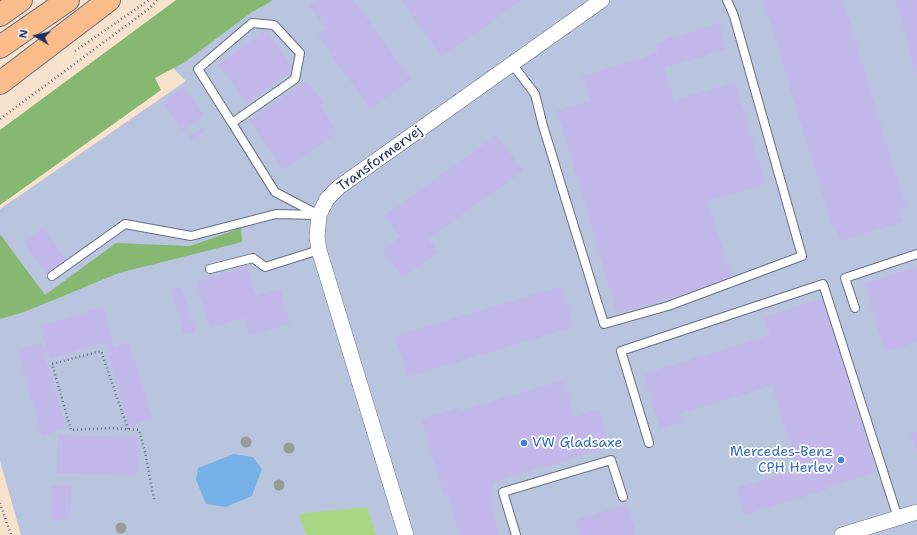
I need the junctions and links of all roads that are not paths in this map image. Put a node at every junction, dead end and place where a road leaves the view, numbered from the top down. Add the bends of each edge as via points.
1 (22, 0) edge
2 (68, 0) edge
3 (108, 0) edge
4 (602, 0) edge
5 (727, 0) edge
6 (0, 15) edge
7 (0, 47) edge
8 (512, 64) junction
9 (0, 83) edge
10 (232, 123) junction
11 (319, 215) junction
12 (319, 250) junction
13 (917, 254) edge
14 (210, 269) dead end
15 (52, 276) dead end
16 (855, 308) dead end
17 (649, 442) dead end
18 (623, 497) dead end
19 (917, 512) edge
20 (898, 518) junction
21 (846, 534) edge
22 (406, 535) edge
23 (516, 535) edge

1 - 6 highway
2 - 7 highway
3 - 9 highway
4 - 8 street, Transformervej
5 - 8 lane via 734,16 802,256 668,306 604,324 542,126 535,94
8 - 11 street, Transformervej via 339,187
10 - 10 lane via 295,79 300,53 274,25 252,23 198,70
10 - 11 lane via 275,192
11 - 12 street, Transformervej
11 - 15 lane via 276,214 191,236 124,224
12 - 14 lane via 265,267 253,258
12 - 22 street, Transformervej
13 - 16 lane via 845,278
17 - 20 lane via 621,351 823,284
18 - 23 lane via 611,460 503,492
19 - 20 street
20 - 21 street

